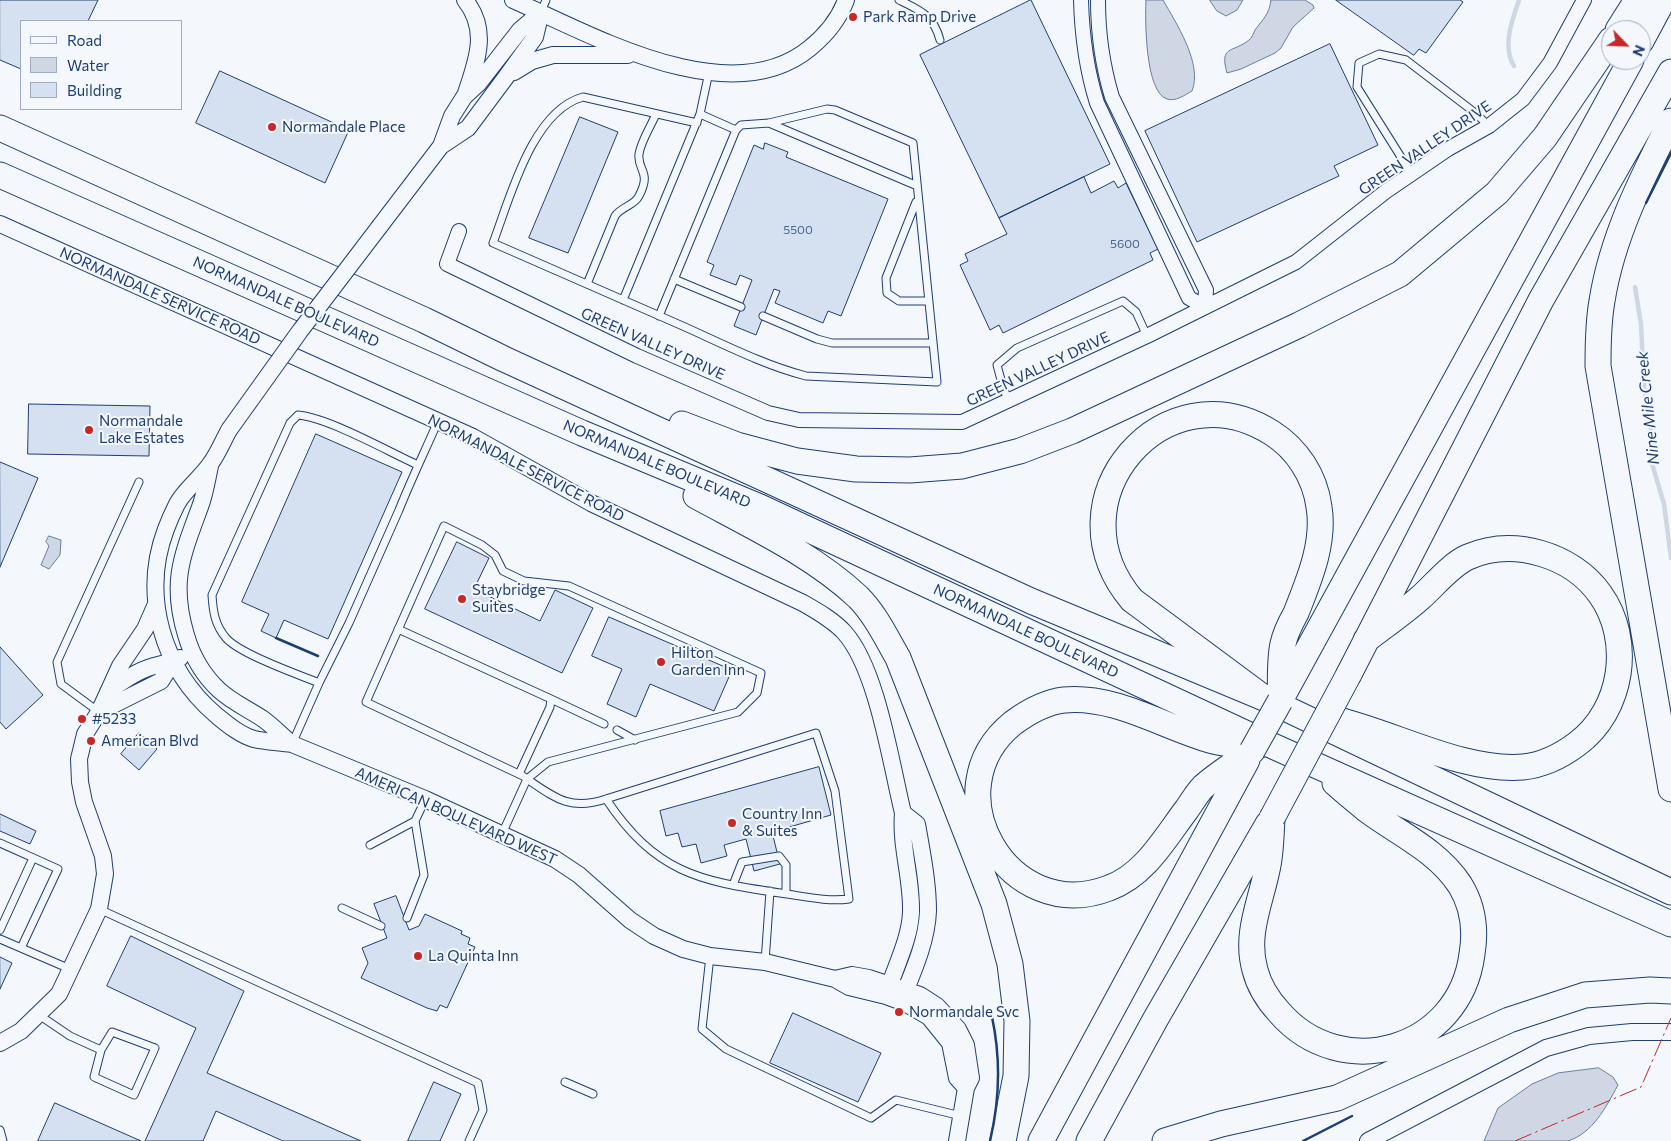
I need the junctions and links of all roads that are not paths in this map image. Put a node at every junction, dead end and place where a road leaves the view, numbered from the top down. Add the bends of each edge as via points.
1 (465, 0) edge
2 (513, 0) edge
3 (899, 0) edge
4 (1081, 0) edge
5 (1098, 0) edge
6 (1584, 0) edge
7 (1637, 0) edge
8 (1663, 0) edge
9 (843, 3) edge
10 (544, 6) edge
11 (1624, 20) edge
12 (1651, 22) edge
13 (940, 40) dead end
14 (639, 55) junction
15 (1601, 55) edge
16 (1626, 70) edge
17 (709, 71) junction
18 (1671, 72) edge
19 (506, 78) junction
20 (464, 97) junction
21 (656, 114) junction
22 (700, 114) junction
23 (1671, 120) edge
24 (697, 123) junction
25 (768, 123) junction
26 (1489, 126) junction
27 (0, 128) edge
28 (736, 130) junction
29 (441, 146) junction
30 (1411, 173) junction
31 (0, 175) edge
32 (915, 185) junction
33 (917, 199) junction
34 (1, 228) edge
35 (459, 231) dead end
36 (674, 279) junction
37 (586, 284) junction
38 (623, 300) junction
39 (928, 302) junction
40 (741, 307) dead end
41 (1204, 307) junction
42 (659, 316) junction
43 (763, 316) dead end
44 (1148, 336) junction
45 (933, 343) junction
46 (504, 359) junction
47 (1010, 401) junction
48 (438, 421) junction
49 (582, 433) junction
50 (210, 464) junction
51 (418, 465) junction
52 (140, 482) dead end
53 (156, 604) junction
54 (398, 629) junction
55 (1366, 640) junction
56 (191, 653) junction
57 (173, 662) junction
58 (319, 683) junction
59 (106, 694) junction
60 (551, 699) junction
61 (1277, 703) junction
62 (99, 712) junction
63 (604, 724) dead end
64 (617, 730) dead end
65 (636, 740) junction
66 (292, 744) junction
67 (1264, 749) junction
68 (1310, 762) junction
69 (519, 774) junction
70 (527, 779) junction
71 (1671, 789) edge
72 (425, 799) junction
73 (606, 799) junction
74 (903, 813) junction
75 (1272, 818) junction
76 (415, 821) junction
77 (502, 834) junction
78 (0, 843) edge
79 (370, 846) dead end
80 (33, 858) junction
81 (732, 885) junction
82 (770, 891) junction
83 (1671, 892) edge
84 (786, 894) junction
85 (342, 908) dead end
86 (99, 909) junction
87 (407, 918) dead end
88 (1671, 924) edge
89 (381, 926) dead end
90 (0, 930) edge
91 (0, 938) edge
92 (21, 948) junction
93 (710, 956) junction
94 (765, 962) junction
95 (72, 970) junction
96 (888, 990) junction
97 (1671, 991) edge
98 (904, 996) junction
99 (39, 1015) junction
100 (1671, 1032) edge
101 (0, 1043) edge
102 (102, 1050) junction
103 (565, 1082) dead end
104 (593, 1094) dead end
105 (961, 1116) junction
106 (0, 1130) edge
107 (3, 1141) edge
108 (469, 1141) edge
109 (958, 1141) edge
110 (1003, 1141) edge
111 (1041, 1141) edge
112 (1089, 1141) edge
113 (1164, 1141) edge
114 (1368, 1141) edge

1 - 20 street via 480,32 478,59
2 - 10 street
3 - 13 lane via 926,13
4 - 41 street via 1086,64 1097,103 1189,298
5 - 41 street via 1098,33 1112,96 1206,290
6 - 26 street, GREEN VALLEY DRIVE via 1550,63 1523,99
7 - 11 highway
8 - 12 highway
9 - 17 street via 829,30 801,56 781,66 740,74
10 - 14 street
10 - 19 street, AMERICAN BOULEVARD WEST via 535,37
10 - 20 street, AMERICAN BOULEVARD WEST
14 - 17 street
14 - 19 street via 553,55 532,60
15 - 46 highway via 1545,137 1497,193 1400,274 1291,330 1072,431 1020,451 962,466 910,470 856,469 797,461 737,445
16 - 61 highway via 1308,654
17 - 22 lane
18 - 55 highway via 1540,300
19 - 29 street, AMERICAN BOULEVARD WEST via 468,128
20 - 29 street, AMERICAN BOULEVARD WEST via 452,116
21 - 24 lane
21 - 37 lane via 639,154 645,173 643,188 636,201 619,210 615,216
21 - 37 lane via 583,97 570,101 555,112 530,149 492,243
22 - 24 lane
22 - 28 lane
23 - 71 highway via 1626,217 1611,259 1602,302 1598,366
24 - 38 lane
25 - 28 lane via 741,125
25 - 32 lane
25 - 32 lane via 827,109 835,110 913,144
26 - 30 street, GREEN VALLEY DRIVE
26 - 30 lane via 1406,60 1379,54 1360,63 1357,86
27 - 46 highway, NORMANDALE BOULEVARD
28 - 36 lane
29 - 50 street, AMERICAN BOULEVARD WEST, bridge via 300,330 229,430
30 - 41 street, GREEN VALLEY DRIVE via 1296,262
31 - 49 highway, NORMANDALE BOULEVARD
32 - 33 lane
33 - 39 lane
33 - 39 lane via 885,286 887,293 899,301
34 - 48 street, NORMANDALE SERVICE ROAD
35 - 47 street, GREEN VALLEY DRIVE via 446,264 637,356 768,413 799,420 962,422
36 - 40 lane
36 - 42 lane
37 - 38 lane
38 - 42 lane
39 - 45 lane
41 - 44 street, GREEN VALLEY DRIVE
42 - 45 lane via 764,362 806,376 937,382
43 - 45 lane via 832,343
44 - 47 street, GREEN VALLEY DRIVE
44 - 47 lane via 1136,312 1123,300 1017,348 997,365
46 - 61 highway, NORMANDALE BOULEVARD via 1031,601
48 - 51 lane
48 - 74 street, NORMANDALE SERVICE ROAD via 591,503 803,603 844,632 868,671
49 - 67 highway, NORMANDALE BOULEVARD via 760,508
49 - 110 highway via 755,528 822,569 858,598 880,626 898,658 994,904 1010,964 1017,1022 1016,1076
50 - 53 street, AMERICAN BOULEVARD WEST via 177,503 166,531 158,559
50 - 56 street, AMERICAN BOULEVARD WEST via 201,506 188,534 177,582 179,608
51 - 58 lane via 349,623
51 - 58 lane via 308,416 298,416 290,423 283,438 212,595 213,612 222,633 237,647
52 - 62 lane via 57,662 61,684
53 - 57 street, AMERICAN BOULEVARD WEST via 162,634
53 - 59 street via 145,630 120,666
54 - 60 lane
54 - 65 lane via 444,526 482,545 495,556 503,571 524,581 569,586 761,672 757,693 738,712
54 - 69 lane via 366,702
55 - 61 highway via 1468,557 1492,550 1520,549 1569,565 1600,595 1616,631 1620,651 1618,676 1606,711 1582,740 1548,761 1524,767 1498,767 1461,760 1357,723
55 - 75 highway, bridge
56 - 57 street
56 - 66 street, AMERICAN BOULEVARD WEST via 218,690 239,707 263,719
57 - 59 street via 152,666
57 - 62 street via 161,681
57 - 66 street, AMERICAN BOULEVARD WEST via 195,694 230,726 253,739
58 - 66 lane
59 - 62 street
60 - 63 lane
60 - 69 lane
61 - 61 highway via 1283,643 1316,557 1321,531 1319,507 1306,468 1279,438 1262,426 1241,419 1218,414 1165,425 1125,459 1113,478 1106,497 1102,533 1111,568 1119,584 1146,612
61 - 67 highway, bridge
61 - 83 highway
62 - 86 street via 85,734 79,759 84,802 103,856 104,892
64 - 65 lane
65 - 70 lane via 548,762
66 - 72 street, AMERICAN BOULEVARD WEST
67 - 67 highway via 1202,788 1142,867 1109,889 1073,894 1055,892 1021,879 992,848 978,812 980,776 996,741 1023,715 1065,700 1117,706 1214,742
67 - 68 highway, NORMANDALE BOULEVARD
67 - 111 highway via 1224,799
68 - 75 highway via 1366,809 1431,852 1447,868 1469,904 1474,943 1464,986 1453,1006 1422,1034 1406,1044 1385,1049 1365,1052 1342,1050 1306,1037 1272,1005 1255,970 1252,951 1252,926 1268,869
68 - 88 highway, NORMANDALE BOULEVARD
69 - 70 lane
70 - 73 lane via 559,801 591,804
70 - 77 lane
72 - 76 lane
72 - 77 street, AMERICAN BOULEVARD WEST
73 - 81 lane via 624,826 652,853 683,872
73 - 84 lane via 816,733 834,791 849,899 837,901
74 - 96 street, NORMANDALE SERVICE ROAD via 901,834 910,891 910,914 906,938
74 - 98 street, NORMANDALE SERVICE ROAD via 917,824 928,913 921,947
75 - 112 highway
76 - 79 lane
76 - 87 lane via 424,876
77 - 93 street, AMERICAN BOULEVARD WEST via 555,859 579,875 630,920 654,936
78 - 80 lane
80 - 90 lane
80 - 92 lane via 58,869
81 - 82 lane
81 - 84 lane via 742,862 779,856 786,865
82 - 84 lane
82 - 94 lane
85 - 89 lane
86 - 95 street
86 - 108 lane via 478,1084 483,1110
91 - 92 lane
92 - 95 lane
93 - 94 street, AMERICAN BOULEVARD WEST
93 - 105 lane via 702,1029 726,1049 871,1118 896,1100
94 - 96 street, AMERICAN BOULEVARD WEST via 835,979 850,987
95 - 99 street via 59,994
96 - 98 street, AMERICAN BOULEVARD WEST
97 - 113 highway via 1585,995 1509,1020 1337,1098 1221,1124
98 - 105 street, AMERICAN BOULEVARD WEST via 929,1017 950,1043 957,1078 966,1088
99 - 101 street via 22,1031
99 - 102 lane via 70,1036
100 - 114 street via 1589,1036 1546,1048
102 - 102 lane via 94,1077 134,1095 155,1048 112,1032
103 - 104 lane
105 - 109 street, AMERICAN BOULEVARD WEST
106 - 107 lane

